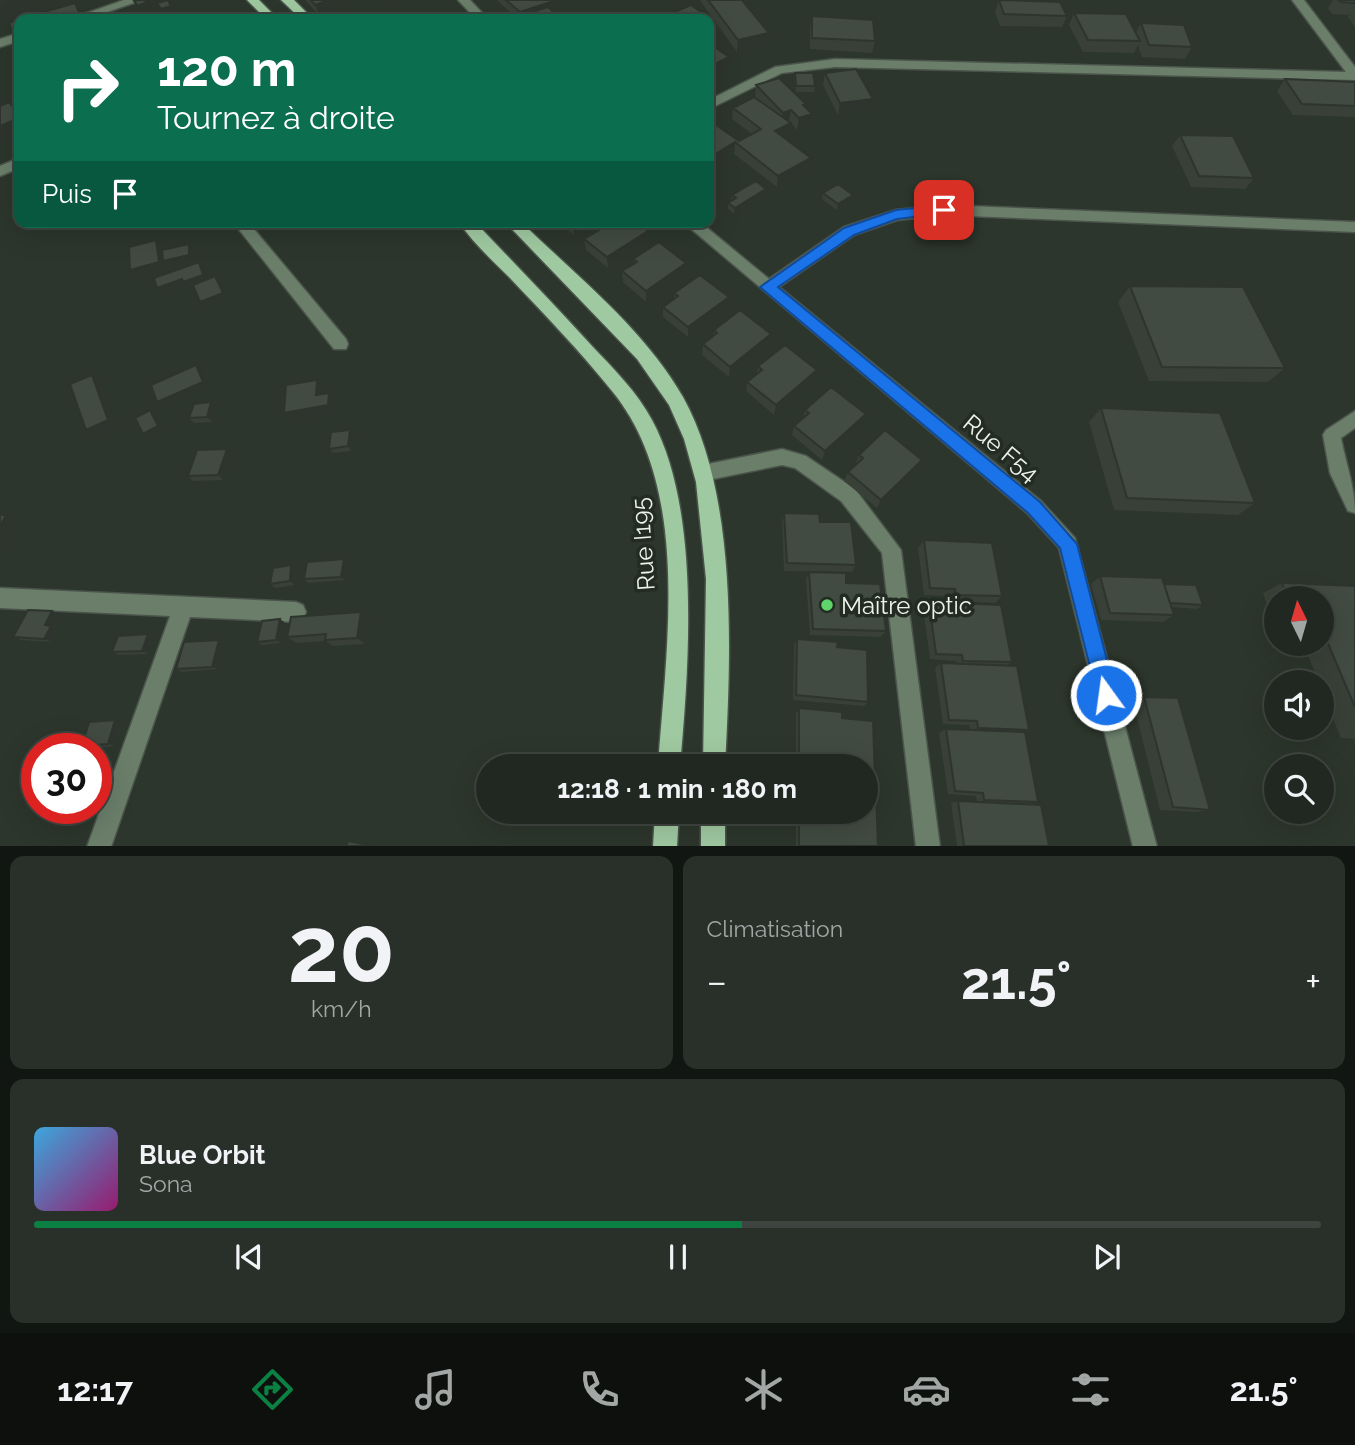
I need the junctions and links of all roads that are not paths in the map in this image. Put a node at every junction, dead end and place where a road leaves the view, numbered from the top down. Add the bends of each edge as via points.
1 (136, 0) edge
2 (253, 0) edge
3 (287, 0) edge
4 (464, 0) edge
5 (1298, 0) edge
6 (98, 14) edge
7 (267, 14) edge
8 (302, 14) edge
9 (477, 14) edge
10 (1355, 76) edge
11 (714, 103) edge
12 (1355, 227) edge
13 (245, 228) edge
14 (475, 228) edge
15 (518, 228) edge
16 (697, 228) edge
17 (768, 287) junction
18 (340, 344) dead end
19 (1355, 418) edge
20 (704, 473) junction
21 (1355, 505) edge
22 (0, 598) edge
23 (183, 607) junction
24 (296, 612) dead end
25 (669, 754) edge
26 (713, 754) edge
27 (666, 824) edge
28 (713, 824) edge
29 (99, 846) edge
30 (665, 846) edge
31 (713, 846) edge
32 (928, 846) edge
33 (1145, 846) edge

1 - 6 street
2 - 7 main road
3 - 8 main road
4 - 9 street
5 - 10 street
10 - 11 street via 835,63 779,70
12 - 17 street via 920,212 896,215 849,232
13 - 18 street
14 - 25 main road, Rue I195 via 618,386 645,425 663,467 672,509 675,563
15 - 20 main road via 649,362 677,402
16 - 17 street, Rue F54
17 - 33 street, Rue F54 via 1034,507 1068,544
19 - 21 street via 1332,435 1339,473
20 - 26 main road via 714,558
20 - 32 street via 782,457 800,462 848,495 891,550
22 - 23 street
23 - 24 street
23 - 29 street
27 - 30 main road
28 - 31 main road

